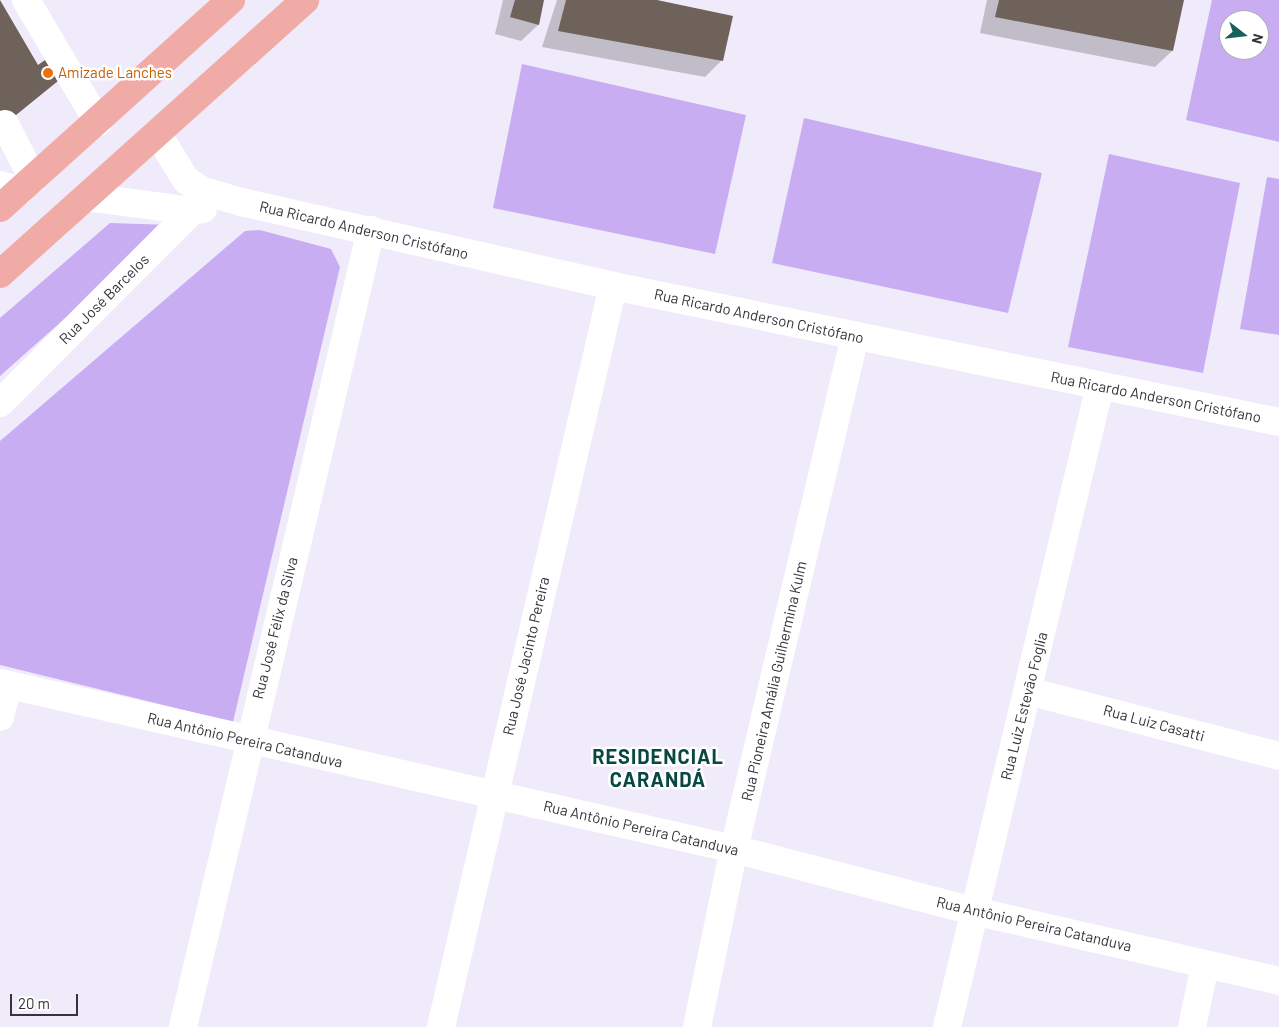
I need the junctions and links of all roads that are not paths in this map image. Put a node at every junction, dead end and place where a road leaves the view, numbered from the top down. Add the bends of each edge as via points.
1 (26, 0) edge
2 (231, 0) edge
3 (305, 0) edge
4 (98, 122) junction
5 (5, 124) dead end
6 (158, 133) junction
7 (13, 191) edge
8 (86, 197) junction
9 (197, 201) junction
10 (371, 230) junction
11 (0, 274) edge
12 (613, 286) junction
13 (855, 336) junction
14 (1100, 386) junction
15 (0, 404) edge
16 (1279, 422) edge
17 (4, 684) edge
18 (1028, 691) junction
19 (0, 717) edge
20 (248, 741) junction
21 (1279, 756) edge
22 (493, 794) junction
23 (734, 849) junction
24 (974, 910) junction
25 (1205, 965) junction
26 (1279, 981) edge
27 (183, 1027) edge
28 (441, 1027) edge
29 (697, 1027) edge
30 (947, 1027) edge
31 (1192, 1027) edge

1 - 4 street
2 - 4 main road
3 - 6 main road
4 - 7 main road
5 - 7 street
6 - 8 main road
6 - 9 street
8 - 9 street
8 - 11 main road
9 - 10 street, Rua Ricardo Anderson Cristófano via 241,202
9 - 15 street, Rua José Barcelos
10 - 12 street, Rua Ricardo Anderson Cristófano
10 - 20 street, Rua José Félix da Silva
12 - 13 street, Rua Ricardo Anderson Cristófano
12 - 22 street, Rua José Jacinto Pereira
13 - 14 street, Rua Ricardo Anderson Cristófano
13 - 23 street, Rua Pioneira Amália Guilhermina Kulm
14 - 16 street, Rua Ricardo Anderson Cristófano
14 - 18 street, Rua Luiz Estevão Foglia
17 - 19 street
17 - 20 street, Rua Antônio Pereira Catanduva
18 - 21 street, Rua Luiz Casatti
18 - 24 street, Rua Luiz Estevão Foglia
20 - 22 street, Rua Antônio Pereira Catanduva
20 - 27 street, Rua José Félix da Silva
22 - 23 street, Rua Antônio Pereira Catanduva
22 - 28 street, Rua José Jacinto Pereira
23 - 24 street, Rua Antônio Pereira Catanduva
23 - 29 street, Rua Pioneira Amália Guilhermina Kulm
24 - 25 street, Rua Antônio Pereira Catanduva
24 - 30 street, Rua Luiz Estevão Foglia
25 - 26 street, Rua Antônio Pereira Catanduva
25 - 31 street

